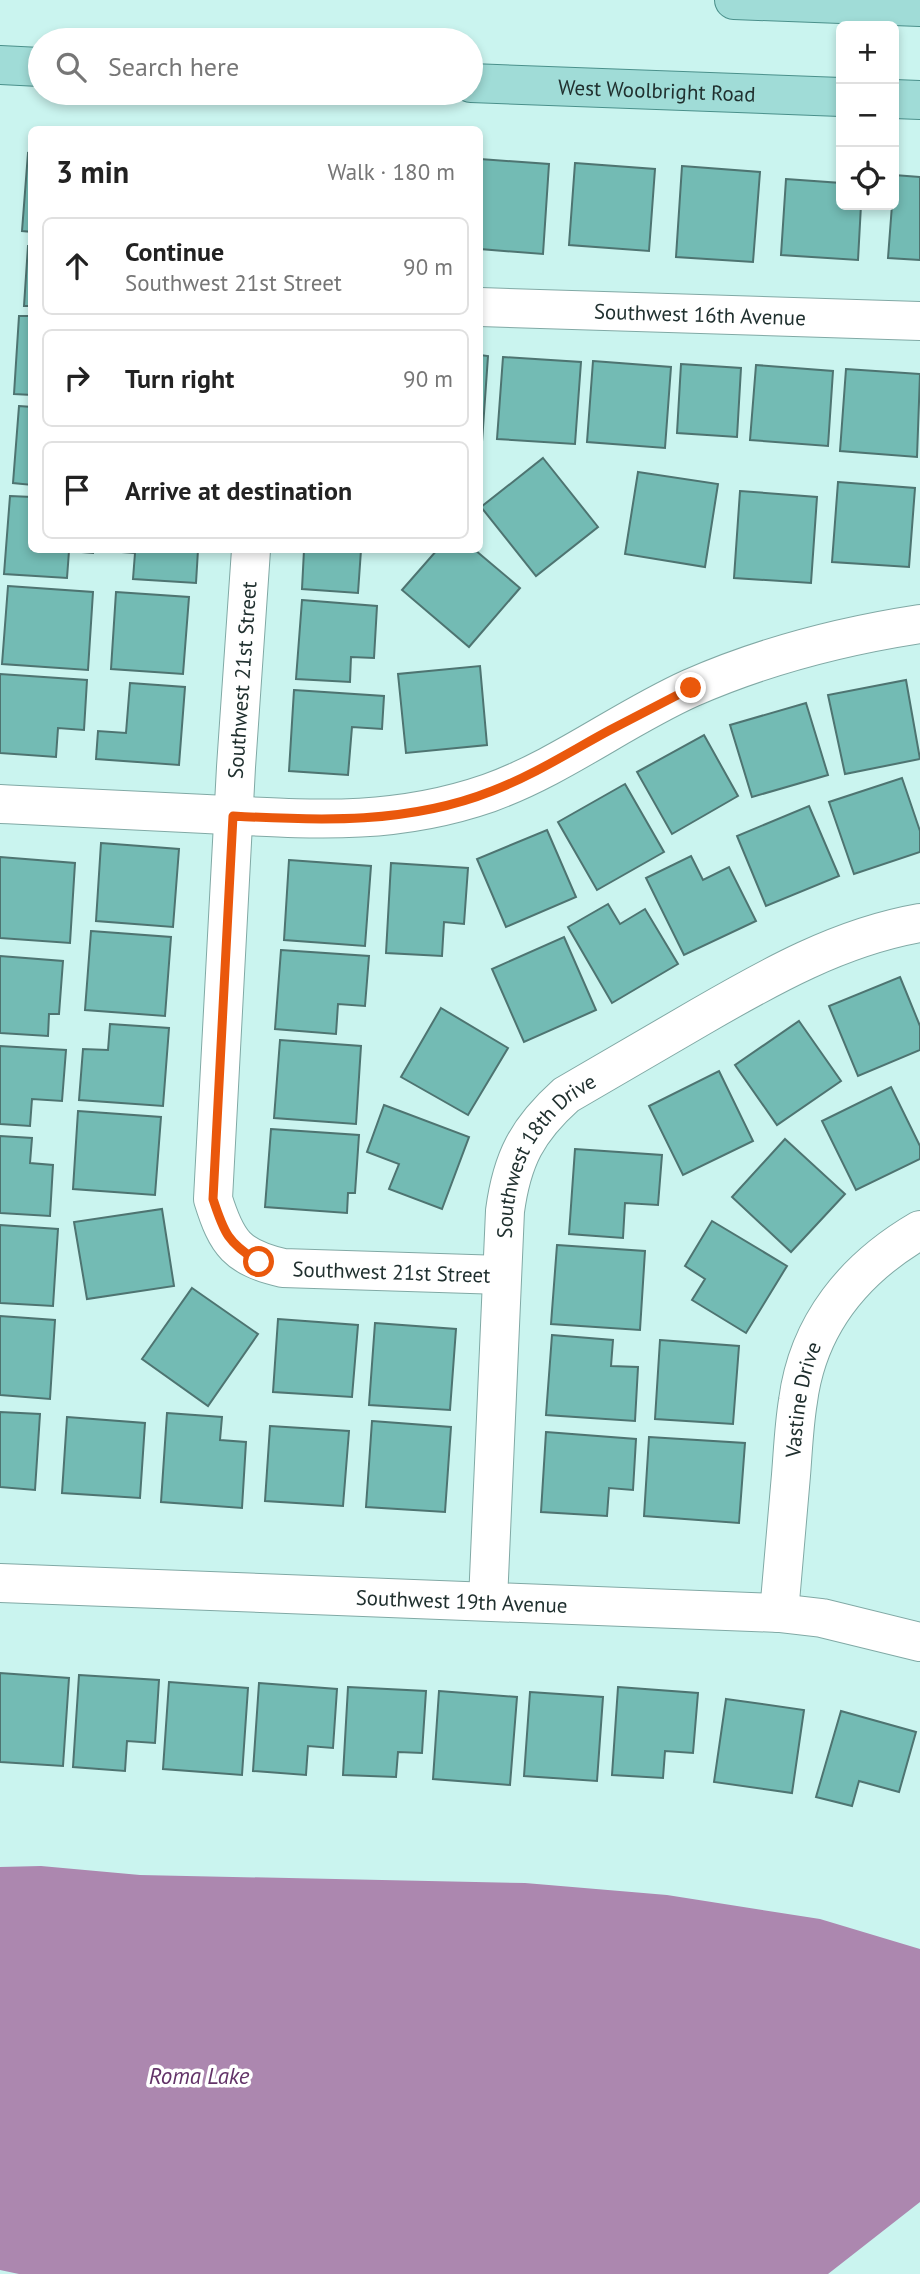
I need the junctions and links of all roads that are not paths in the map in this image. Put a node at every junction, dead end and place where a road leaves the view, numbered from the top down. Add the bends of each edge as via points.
1 (734, 0) edge
2 (920, 7) edge
3 (0, 65) edge
4 (28, 66) edge
5 (483, 83) edge
6 (836, 97) edge
7 (899, 99) edge
8 (920, 100) edge
9 (483, 307) edge
10 (920, 321) edge
11 (251, 553) edge
12 (920, 624) edge
13 (0, 804) edge
14 (233, 816) junction
15 (920, 923) edge
16 (920, 1230) edge
17 (502, 1275) junction
18 (0, 1583) edge
19 (488, 1601) junction
20 (779, 1613) junction
21 (920, 1642) edge

1 - 2 main road
3 - 4 main road
5 - 6 main road, West Woolbright Road
7 - 8 main road
9 - 10 street, Southwest 16th Avenue
11 - 14 street, Southwest 21st Street
12 - 14 street via 778,655 691,688 547,767 489,792 429,810 368,819
13 - 14 street
14 - 17 street, Southwest 21st Street via 213,1199 222,1227 236,1248 259,1262 283,1268
15 - 17 street, Southwest 18th Drive via 825,951 758,984 566,1095 536,1125 516,1160 508,1186
16 - 20 street, Vastine Drive via 886,1251 856,1278 838,1299 812,1347 798,1399
17 - 19 street, Southwest 18th Drive
18 - 19 street, Southwest 19th Avenue
19 - 20 street, Southwest 19th Avenue
20 - 21 street, Southwest 19th Avenue via 822,1618

